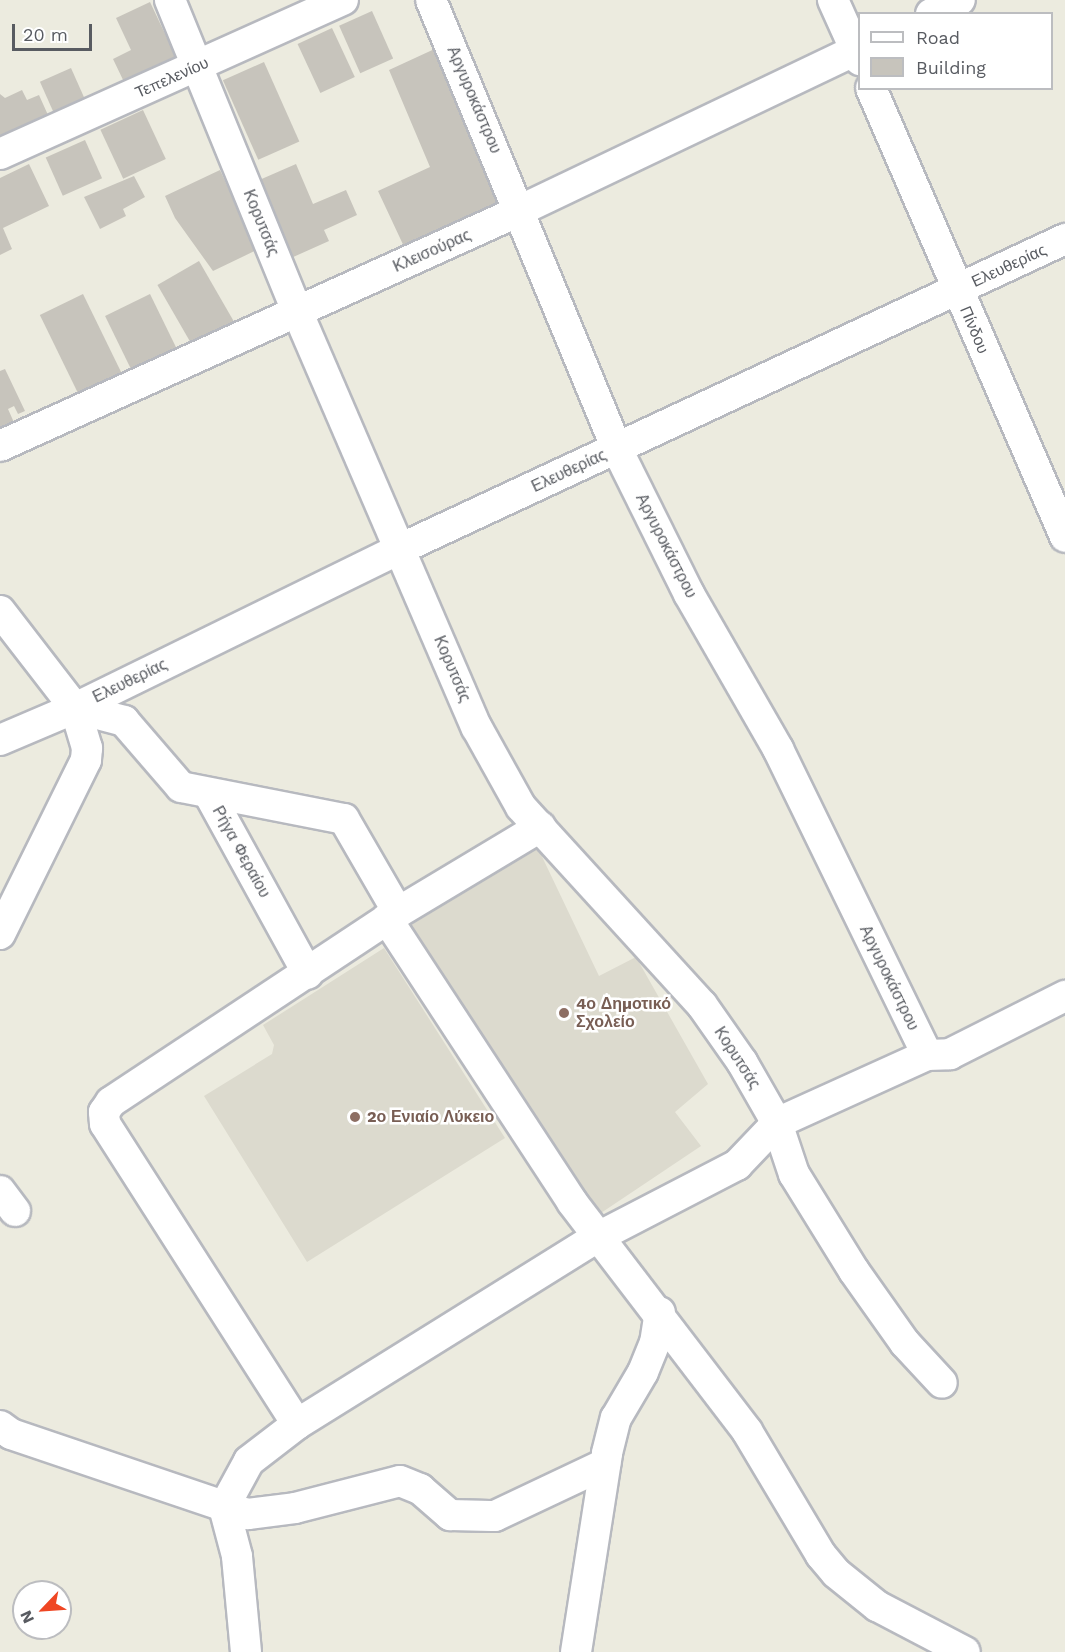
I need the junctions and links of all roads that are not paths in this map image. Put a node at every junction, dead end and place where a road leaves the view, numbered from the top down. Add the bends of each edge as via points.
1 (170, 0) edge
2 (343, 0) edge
3 (431, 0) edge
4 (833, 0) edge
5 (960, 0) edge
6 (935, 12) edge
7 (858, 53) edge
8 (198, 67) junction
9 (873, 90) edge
10 (0, 154) edge
11 (519, 207) junction
12 (1065, 239) edge
13 (957, 291) junction
14 (297, 311) junction
15 (0, 446) edge
16 (617, 449) junction
17 (1065, 537) edge
18 (400, 549) junction
19 (0, 611) edge
20 (75, 708) junction
21 (0, 740) edge
22 (209, 794) junction
23 (540, 827) junction
24 (393, 915) junction
25 (0, 934) edge
26 (308, 975) junction
27 (1065, 996) edge
28 (938, 1054) junction
29 (777, 1123) junction
30 (598, 1237) junction
31 (660, 1312) junction
32 (942, 1383) dead end
33 (297, 1424) junction
34 (0, 1426) edge
35 (605, 1464) junction
36 (224, 1507) junction
37 (246, 1652) edge
38 (576, 1652) edge
39 (965, 1652) edge

1 - 8 street, Κορυτσάς
2 - 8 street, Τεπελενίου
3 - 11 street, Αργυροκάστρου
4 - 7 street
5 - 6 street
7 - 11 street, Κλεισούρας
8 - 10 street, Τεπελενίου
8 - 14 street, Κορυτσάς
9 - 13 street, Πίνδου
11 - 14 street, Κλεισούρας via 506,217
11 - 16 street, Αργυροκάστρου
12 - 13 street, Ελευθερίας
13 - 16 street, Ελευθερίας
13 - 17 street, Πίνδου
14 - 15 street, Κλεισούρας
14 - 18 street, Κορυτσάς
16 - 18 street, Ελευθερίας
16 - 28 street, Αργυροκάστρου via 690,594 778,749
18 - 20 street, Ελευθερίας
18 - 23 street, Κορυτσάς via 477,728 505,783
19 - 20 street
20 - 21 street, Ελευθερίας
20 - 22 street, Ρήγα Φεραίου via 124,721 169,777 181,787
20 - 25 street via 85,736 86,760
22 - 24 street via 344,819
22 - 26 street, Ρήγα Φεραίου
23 - 24 street
23 - 29 street, Κορυτσάς via 702,1005 742,1062
24 - 26 street
24 - 30 street
26 - 33 street via 111,1102 104,1112 105,1124
27 - 28 street
28 - 29 street
29 - 30 street via 736,1165
29 - 32 street, Κορυτσάς via 794,1174 854,1271 905,1343
30 - 31 street
30 - 33 street
31 - 35 street via 655,1343 616,1419
31 - 39 street via 747,1431 821,1555 836,1573 900,1621
33 - 36 street via 249,1461
34 - 36 street via 11,1434
35 - 36 street via 495,1516 476,1519 450,1515 420,1489 400,1481 295,1508 248,1514
35 - 38 street
36 - 37 street via 236,1547

